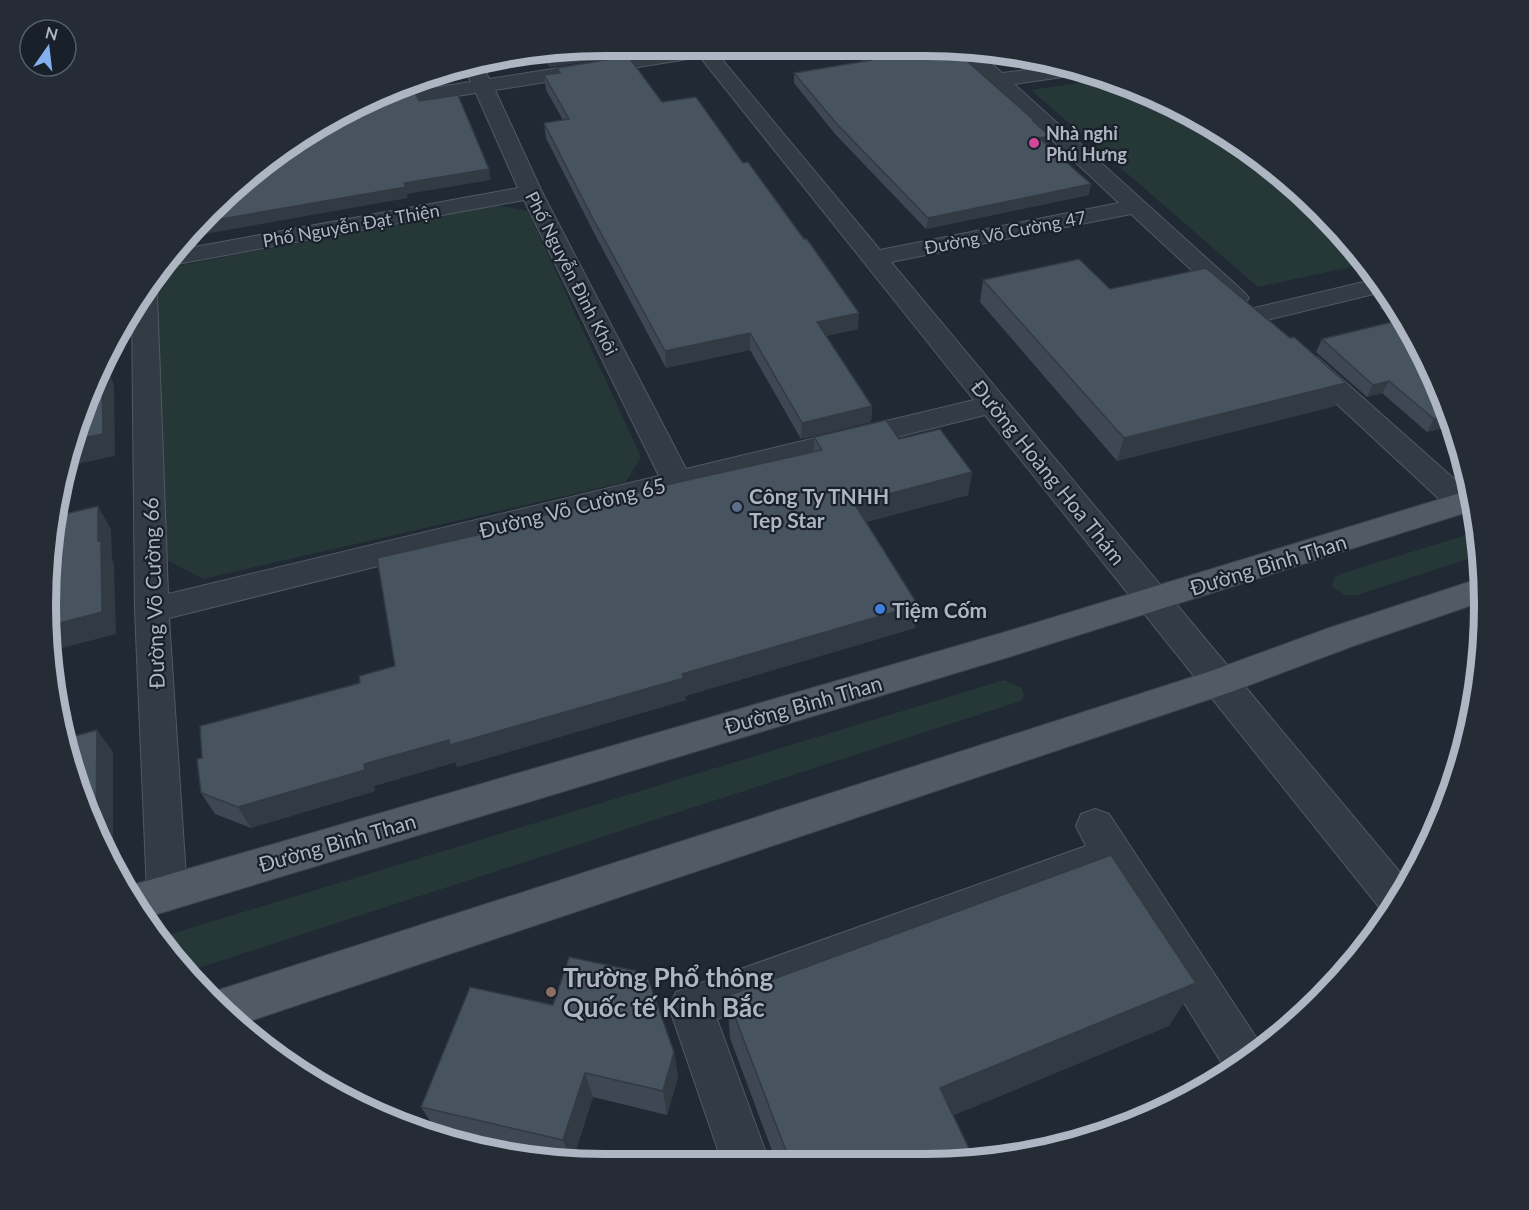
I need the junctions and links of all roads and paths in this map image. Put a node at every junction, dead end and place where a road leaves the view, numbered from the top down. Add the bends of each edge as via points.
1 (657, 56) edge
2 (709, 56) edge
3 (974, 58) edge
4 (476, 71) edge
5 (1056, 72) edge
6 (997, 80) junction
7 (427, 87) edge
8 (484, 87) junction
9 (408, 92) edge
10 (531, 192) junction
11 (1136, 206) junction
12 (181, 256) edge
13 (874, 258) junction
14 (1373, 288) edge
15 (144, 306) edge
16 (1272, 331) junction
17 (993, 404) junction
18 (677, 481) junction
19 (1463, 499) edge
20 (1464, 503) edge
21 (1473, 593) edge
22 (1154, 598) junction
23 (152, 610) junction
24 (1219, 682) junction
25 (167, 893) junction
26 (1392, 893) edge
27 (142, 900) edge
28 (230, 1006) edge
29 (1242, 1053) edge
30 (743, 1154) edge

1 - 8 street
2 - 13 street, Đường Hoàng Hoa Thám
3 - 6 street
4 - 8 street, Phố Nguyễn Đình Khôi
5 - 6 street
6 - 11 street
7 - 8 street
7 - 9 street
8 - 10 street, Phố Nguyễn Đình Khôi
10 - 12 street, Phố Nguyễn Đạt Thiện
10 - 18 street, Phố Nguyễn Đình Khôi
11 - 13 street, Đường Võ Cường 47
11 - 16 street
13 - 17 street, Đường Hoàng Hoa Thám
14 - 16 street
15 - 23 street, Đường Võ Cường 66
16 - 19 street
17 - 18 street, Đường Võ Cường 65
17 - 22 street, Đường Hoàng Hoa Thám
18 - 23 street, Đường Võ Cường 65
20 - 22 main road, Đường Bình Than
21 - 24 main road
22 - 24 street, Đường Hoàng Hoa Thám
22 - 25 main road, Đường Bình Than
23 - 25 street, Đường Võ Cường 66
24 - 26 street, Đường Hoàng Hoa Thám
24 - 28 main road
25 - 27 main road, Đường Bình Than
29 - 30 street via 1104,840 691,1007

